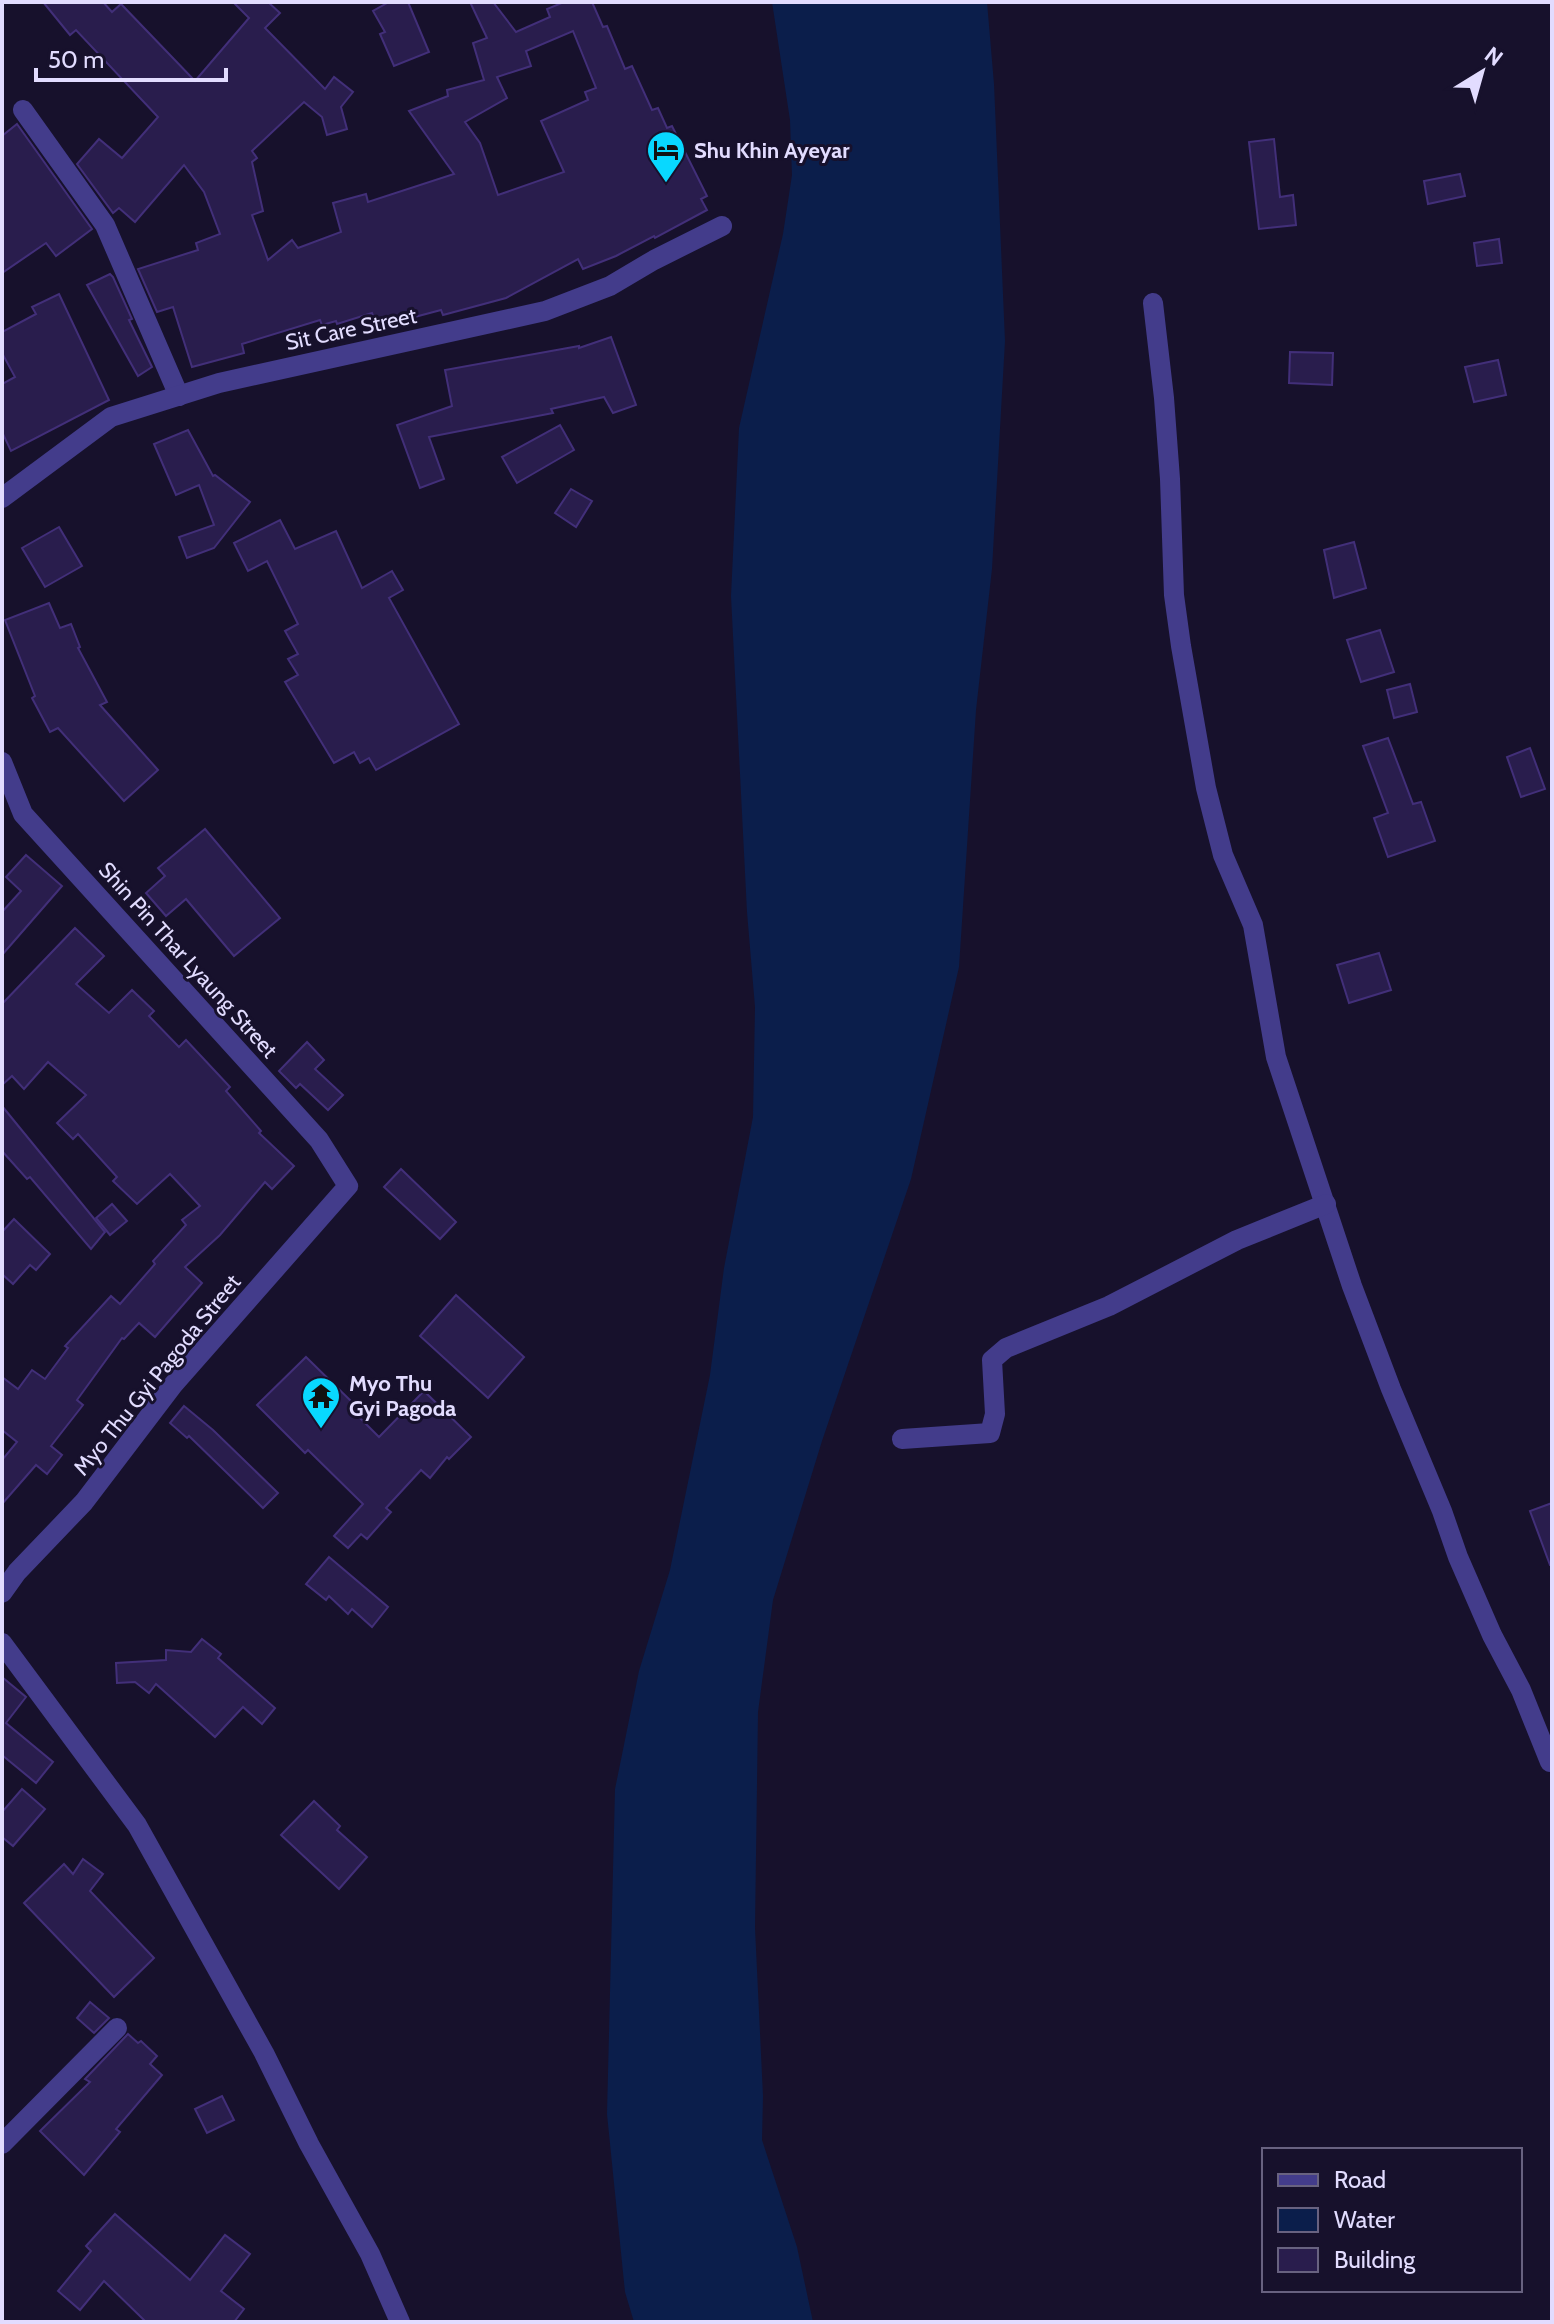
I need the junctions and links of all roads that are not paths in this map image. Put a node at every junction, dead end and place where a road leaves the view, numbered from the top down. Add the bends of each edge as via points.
1 (23, 110) dead end
2 (722, 226) dead end
3 (1153, 303) dead end
4 (179, 396) junction
5 (2, 498) edge
6 (2, 762) edge
7 (348, 1186) joint
8 (1326, 1204) junction
9 (902, 1439) dead end
10 (2, 1593) edge
11 (2, 1643) edge
12 (1550, 1762) dead end
13 (117, 2028) dead end
14 (2, 2144) edge
15 (400, 2322) edge

1 - 4 street via 105,225
2 - 4 street, Sit Care Street via 610,286 545,311
3 - 8 street via 1170,479 1174,595 1206,788 1223,855 1253,925 1276,1057
4 - 5 street, Sit Care Street via 111,417
6 - 7 street, Shin Pin Thar Lyaung Street via 23,814 319,1140
7 - 10 street, Myo Thu Gyi Pagoda Street via 173,1385 84,1502
8 - 9 street via 1006,1348 992,1360 995,1414 990,1433
8 - 12 street via 1358,1301 1458,1557
11 - 15 street via 137,1825 264,2053
13 - 14 street

